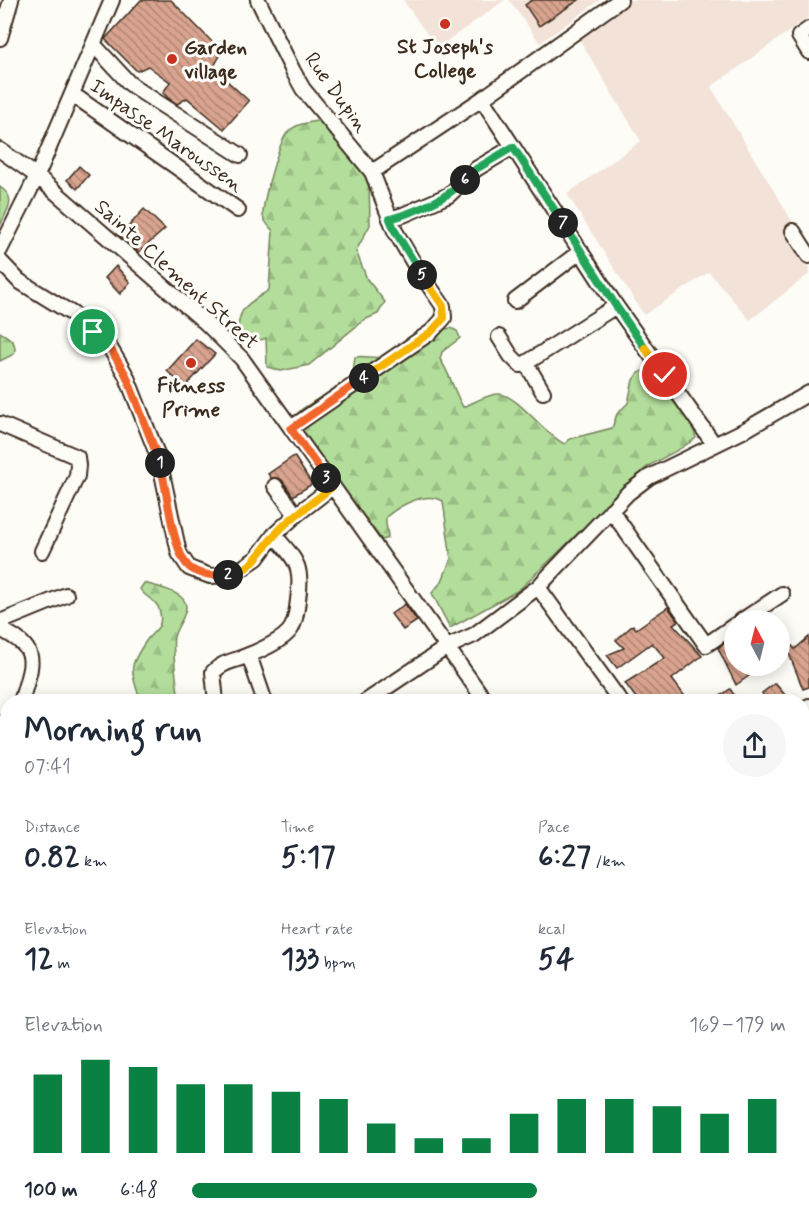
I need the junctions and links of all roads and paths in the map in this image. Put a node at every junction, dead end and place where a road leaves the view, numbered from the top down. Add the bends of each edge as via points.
1 (11, 0) edge
2 (112, 0) edge
3 (258, 0) edge
4 (620, 0) edge
5 (809, 28) edge
6 (0, 38) edge
7 (94, 45) junction
8 (809, 52) edge
9 (72, 94) junction
10 (482, 99) junction
11 (513, 147) junction
12 (0, 150) edge
13 (240, 155) dead end
14 (372, 172) junction
15 (37, 176) junction
16 (238, 210) dead end
17 (390, 219) junction
18 (792, 231) dead end
19 (0, 250) edge
20 (581, 251) junction
21 (809, 256) edge
22 (0, 261) edge
23 (515, 301) dead end
24 (616, 306) junction
25 (499, 337) dead end
26 (526, 363) junction
27 (543, 392) dead end
28 (809, 393) edge
29 (0, 424) edge
30 (291, 429) junction
31 (714, 444) junction
32 (275, 486) dead end
33 (332, 487) junction
34 (611, 510) junction
35 (296, 515) junction
36 (274, 535) junction
37 (42, 551) dead end
38 (538, 587) junction
39 (782, 594) dead end
40 (66, 595) dead end
41 (758, 610) edge
42 (0, 622) edge
43 (0, 629) edge
44 (724, 633) edge
45 (447, 647) junction
46 (249, 655) junction
47 (23, 694) edge
48 (215, 694) edge
49 (262, 694) edge
50 (377, 694) edge
51 (480, 694) edge
52 (615, 694) edge

1 - 6 street
2 - 7 street
3 - 14 street, Rue Dupin via 303,88
4 - 10 street
5 - 8 street via 799,36
7 - 9 street
7 - 13 street via 143,93
9 - 15 street
9 - 16 street, Impasse Maroussen
10 - 11 street
10 - 14 street
11 - 17 street via 476,169 449,195
11 - 20 street
12 - 15 street, Sainte Clement Street
14 - 17 street, Rue Dupin
15 - 19 street
15 - 30 street, Sainte Clement Street via 225,340 255,375
17 - 30 street, Rue Dupin via 443,306 444,318 431,332
18 - 21 street
20 - 23 street
20 - 24 street
22 - 36 street via 19,281 76,316 110,348 126,375 159,459 179,553 189,568 210,576 232,575 257,558
24 - 26 street
24 - 31 street
25 - 26 street via 520,365
26 - 27 street
28 - 31 street
29 - 37 street via 77,457 77,476
30 - 33 street, Sainte Clement Street
31 - 34 street via 649,477
32 - 35 street
33 - 35 street
33 - 45 street, Sainte Clement Street
34 - 38 street
34 - 44 street via 706,645
35 - 36 street
36 - 46 street via 299,567 296,613 284,636
38 - 45 street via 474,635
38 - 52 street
39 - 41 street
40 - 42 street
43 - 47 street via 20,640 29,651 30,672
45 - 50 street
45 - 51 street, Sainte Clement Street
46 - 48 street via 221,664 213,672
46 - 49 street

